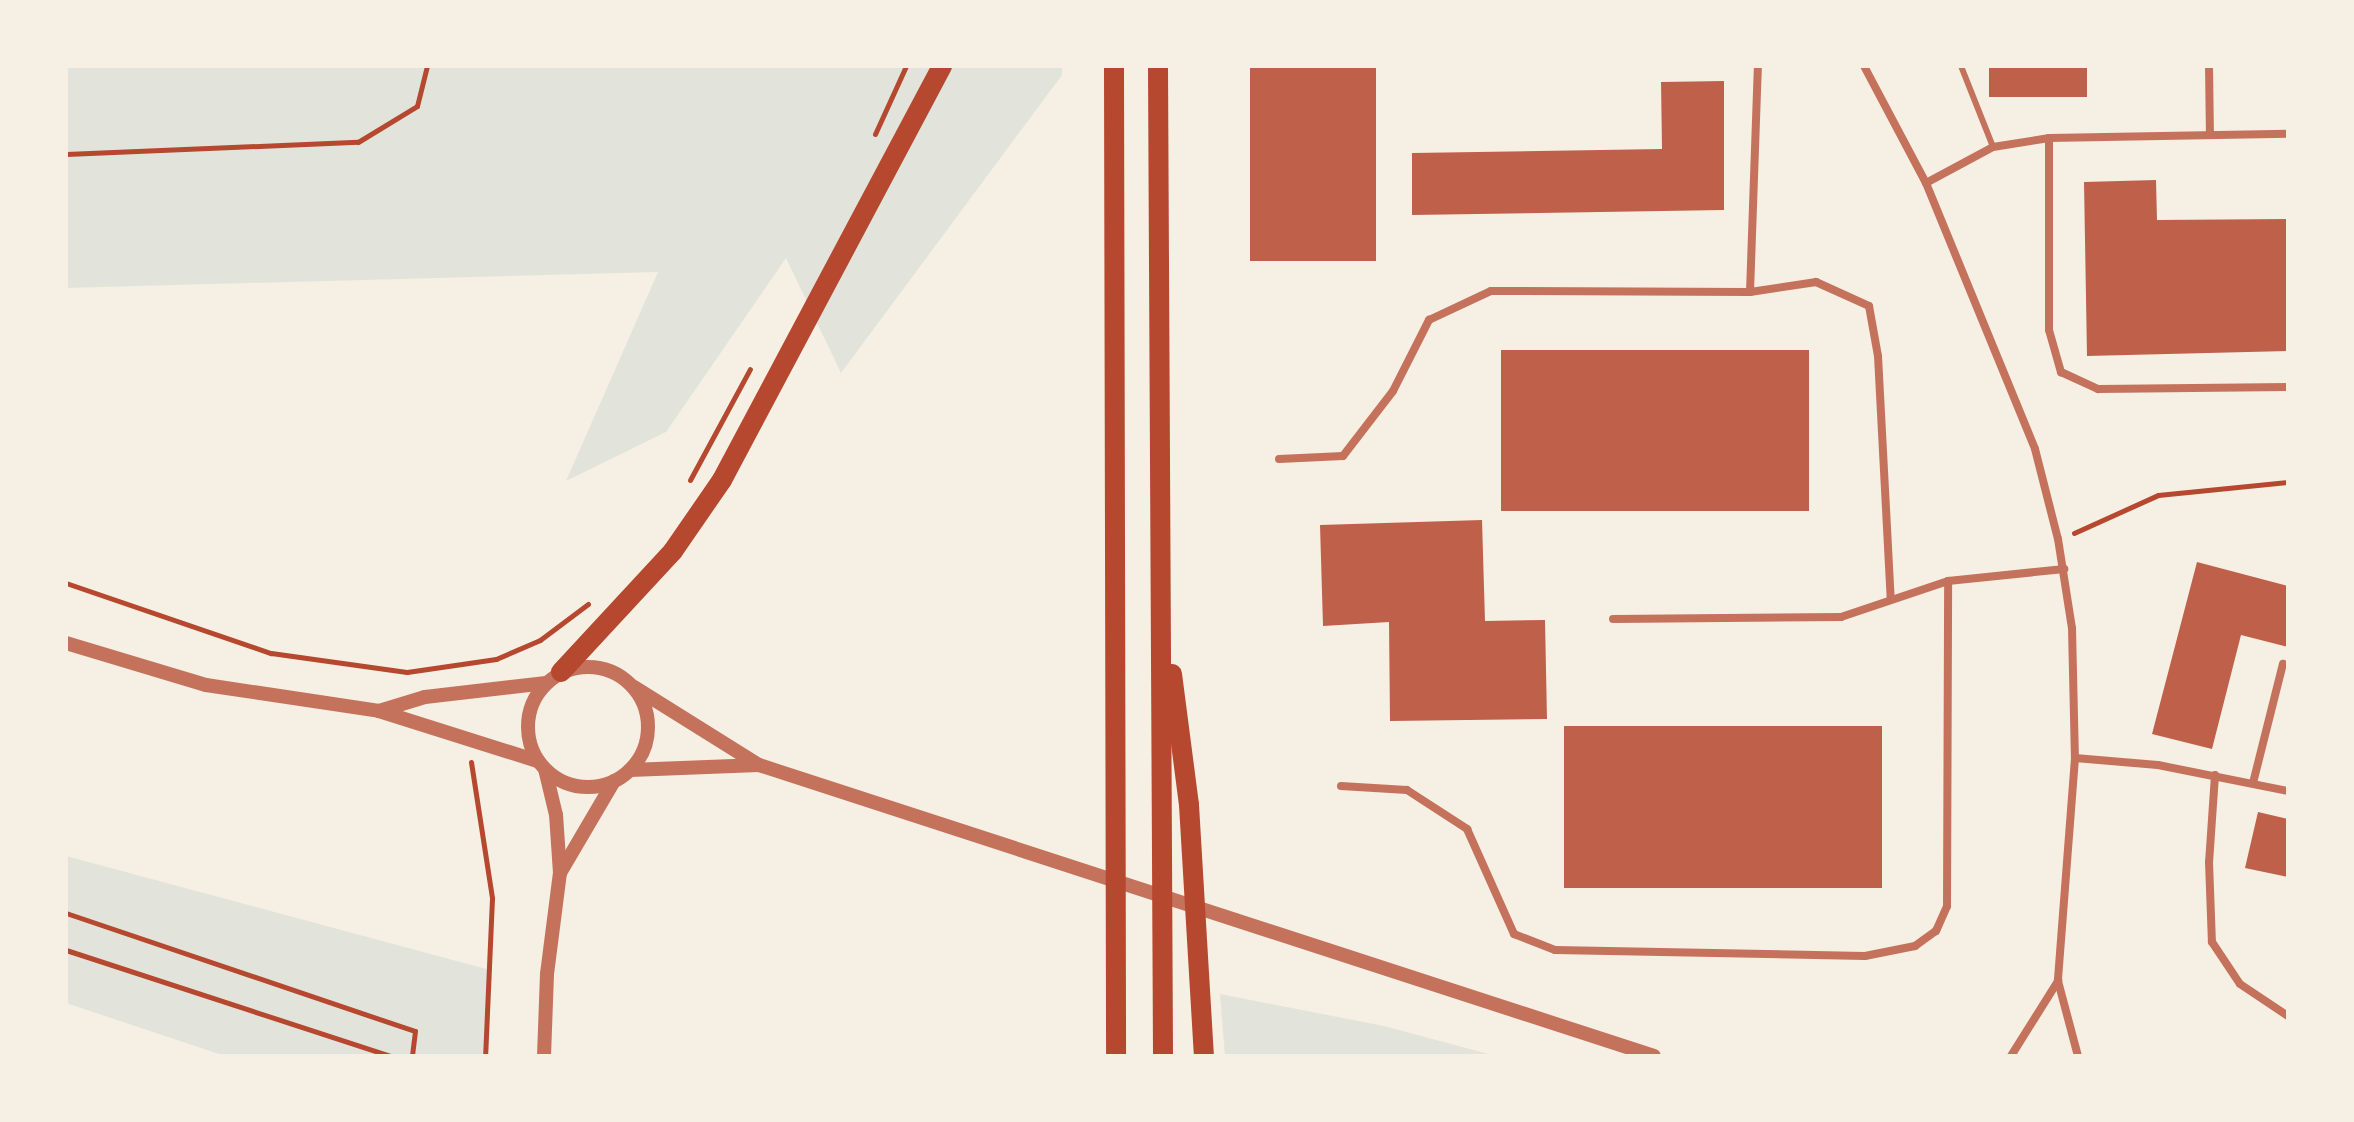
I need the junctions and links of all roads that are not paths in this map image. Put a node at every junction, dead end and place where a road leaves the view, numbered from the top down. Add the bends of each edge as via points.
1 (942, 66) edge
2 (1114, 66) edge
3 (1158, 66) edge
4 (1758, 66) edge
5 (1864, 66) edge
6 (1961, 66) edge
7 (2209, 66) edge
8 (2210, 134) junction
9 (2288, 134) edge
10 (2049, 138) junction
11 (1993, 147) junction
12 (1926, 183) junction
13 (1750, 292) junction
14 (2288, 387) edge
15 (1279, 459) dead end
16 (2064, 569) junction
17 (1948, 581) junction
18 (1161, 596) junction
19 (1891, 600) junction
20 (1613, 619) dead end
21 (66, 643) edge
22 (2283, 664) dead end
23 (554, 677) junction
24 (634, 687) junction
25 (379, 711) junction
26 (2075, 758) junction
27 (541, 765) junction
28 (759, 765) junction
29 (630, 770) junction
30 (2215, 775) junction
31 (614, 781) junction
32 (2253, 783) junction
33 (1341, 786) dead end
34 (2288, 791) edge
35 (560, 873) junction
36 (2058, 981) junction
37 (2288, 1016) edge
38 (544, 1056) edge
39 (1116, 1056) edge
40 (1163, 1056) edge
41 (1204, 1056) edge
42 (1654, 1056) edge
43 (2011, 1056) edge
44 (2078, 1056) edge

1 - 23 main road via 722,480 673,551
2 - 39 main road
3 - 18 main road
4 - 13 street
5 - 12 street
6 - 11 lane
7 - 8 street
8 - 9 street
8 - 10 street
10 - 11 street
10 - 14 street via 2049,330 2061,372 2098,389
11 - 12 street
12 - 16 street via 2035,449
13 - 15 street via 1491,291 1429,320 1393,391 1343,456
13 - 19 street via 1816,282 1869,306 1878,356
16 - 17 street
16 - 26 street via 2072,628
17 - 19 street
17 - 33 street via 1947,906 1936,931 1915,946 1865,956 1555,950 1514,934 1467,829 1407,790
18 - 40 main road
18 - 41 main road via 1189,805
19 - 20 street via 1841,617
21 - 25 street via 206,685
22 - 32 street
23 - 24 street via 600,667
23 - 25 street via 425,697
23 - 27 street via 529,712 530,746
24 - 28 street
24 - 29 street via 648,720 647,739
25 - 27 street
26 - 30 street
26 - 36 street
27 - 31 street via 577,787
27 - 35 street via 556,815
28 - 29 street
28 - 42 street
29 - 31 street
30 - 32 street
30 - 37 street via 2209,862 2212,942 2240,984
31 - 35 street
32 - 34 street
35 - 38 street via 547,974
36 - 43 street
36 - 44 street

